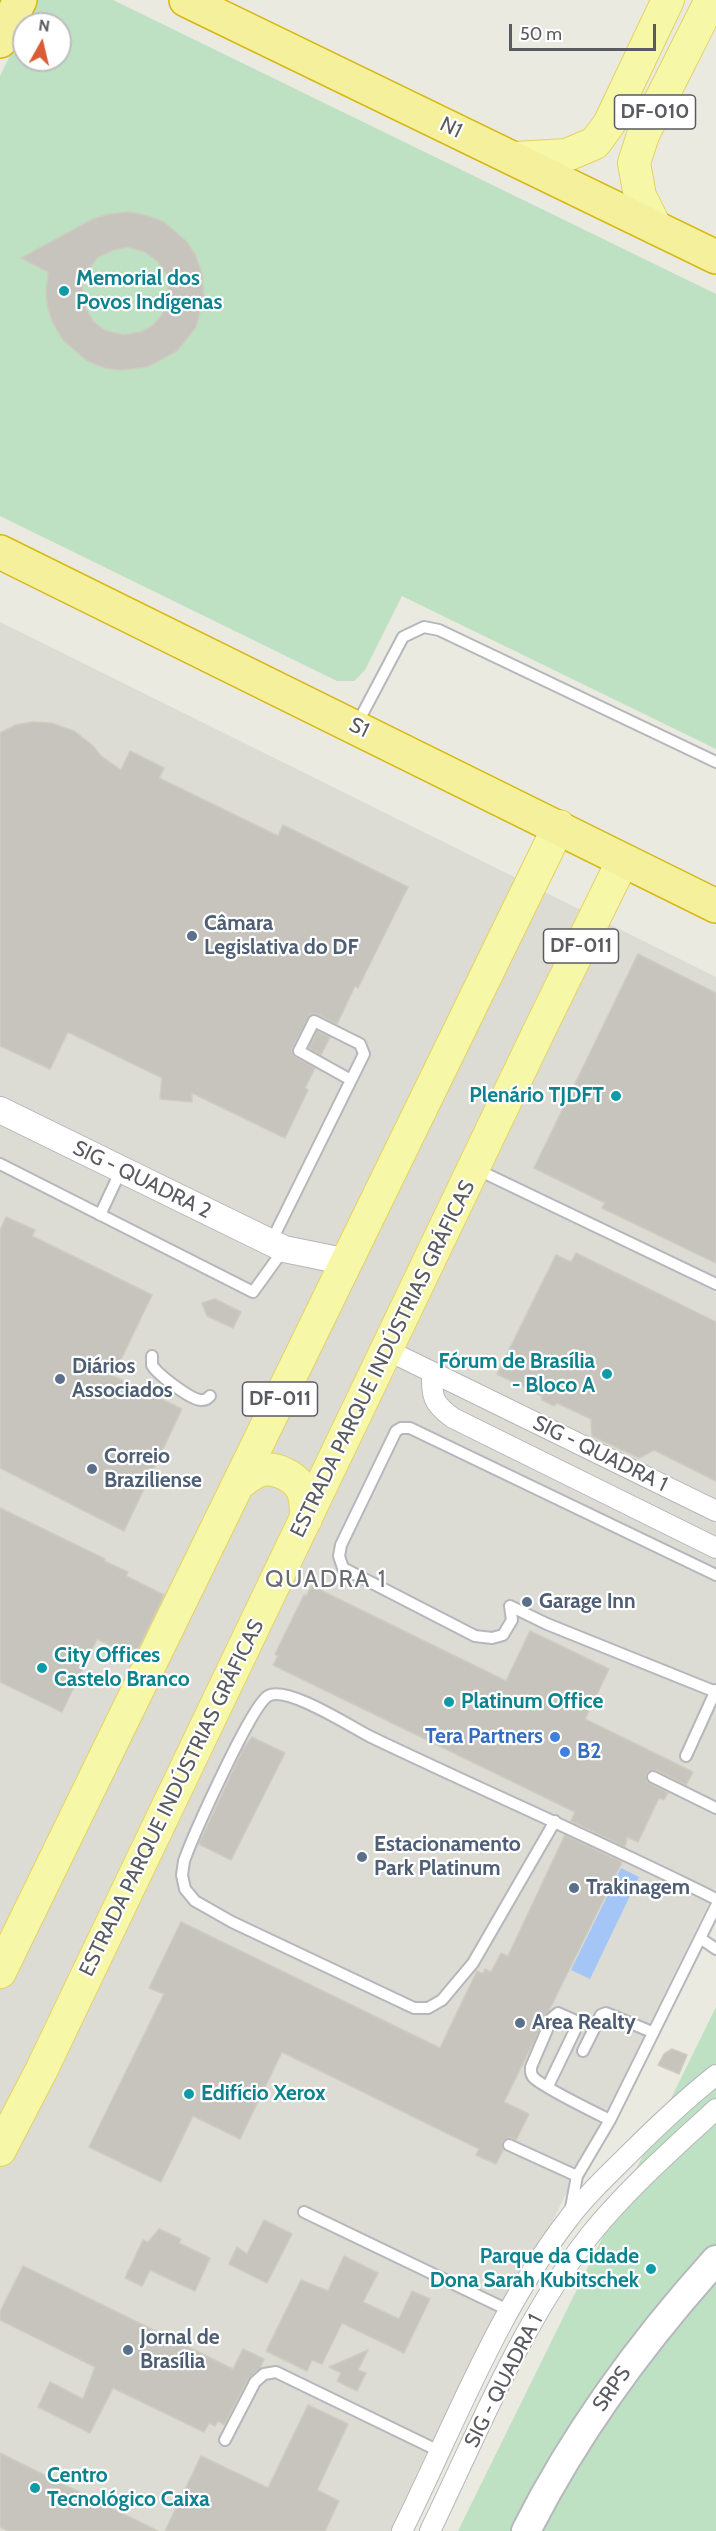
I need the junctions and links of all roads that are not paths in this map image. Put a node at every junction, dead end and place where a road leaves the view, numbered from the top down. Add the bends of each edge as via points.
1 (20, 0) edge
2 (186, 0) edge
3 (668, 0) edge
4 (711, 0) edge
5 (0, 41) edge
6 (515, 158) junction
7 (656, 228) junction
8 (716, 256) edge
9 (0, 552) edge
10 (356, 726) junction
11 (716, 762) edge
12 (559, 826) junction
13 (623, 860) junction
14 (716, 906) edge
15 (351, 1080) junction
16 (0, 1110) edge
17 (0, 1164) edge
18 (474, 1168) junction
19 (122, 1170) junction
20 (100, 1215) junction
21 (278, 1246) junction
22 (348, 1262) junction
23 (716, 1284) edge
24 (332, 1294) junction
25 (387, 1350) junction
26 (152, 1356) dead end
27 (432, 1372) junction
28 (210, 1396) dead end
29 (238, 1484) junction
30 (716, 1511) edge
31 (306, 1519) junction
32 (716, 1548) edge
33 (716, 1575) edge
34 (716, 1691) edge
35 (686, 1755) dead end
36 (653, 1777) dead end
37 (716, 1808) edge
38 (555, 1821) junction
39 (716, 1899) edge
40 (716, 1905) edge
41 (700, 1938) junction
42 (716, 1949) edge
43 (0, 1972) edge
44 (652, 2032) junction
45 (583, 2051) dead end
46 (716, 2075) edge
47 (548, 2086) junction
48 (716, 2109) edge
49 (609, 2120) junction
50 (509, 2145) dead end
51 (0, 2150) edge
52 (577, 2176) junction
53 (304, 2212) dead end
54 (570, 2216) junction
55 (716, 2260) edge
56 (510, 2312) junction
57 (225, 2440) dead end
58 (441, 2452) junction
59 (402, 2531) edge
60 (430, 2531) edge
61 (526, 2531) edge

1 - 5 highway
2 - 6 highway, N1
3 - 6 main road, DF-010 via 609,124 595,143 567,155
4 - 7 main road, DF-010 via 643,135 634,163 640,196
6 - 7 highway, N1
7 - 8 highway, N1
9 - 10 highway, S1
10 - 11 lane via 404,637 424,627 439,630
10 - 12 highway, S1
12 - 13 highway, S1
12 - 22 main road, DF-011
13 - 14 highway, S1
13 - 18 main road, ESTRADA PARQUE INDÚSTRIAS GRÁFICAS / DF-011
15 - 15 lane via 364,1054 360,1044 314,1021 299,1051
15 - 21 lane
16 - 19 street, SIG - QUADRA 2
17 - 20 lane
18 - 23 lane
18 - 25 main road, ESTRADA PARQUE INDÚSTRIAS GRÁFICAS / DF-011
19 - 20 lane
19 - 21 street, SIG - QUADRA 2
20 - 21 lane via 253,1292
21 - 22 street, SIG - QUADRA 2
21 - 24 street, SIG - QUADRA 2 via 315,1274
22 - 24 main road, DF-011
24 - 29 main road, DF-011
25 - 27 street, SIG - QUADRA 1
25 - 31 main road, ESTRADA PARQUE INDÚSTRIAS GRÁFICAS / DF-011
26 - 28 lane via 152,1365 161,1376 195,1399
27 - 30 street, SIG - QUADRA 1
27 - 32 street via 433,1399 453,1418
29 - 31 main road via 259,1470 288,1475 304,1494
29 - 43 main road, DF-011
31 - 51 main road, ESTRADA PARQUE INDÚSTRIAS GRÁFICAS / DF-011
33 - 34 lane via 410,1428 401,1428 390,1439 339,1556 343,1568 354,1575 475,1636 503,1635 512,1620 510,1606
34 - 35 lane
36 - 37 lane
38 - 38 lane via 369,1736 297,1698 269,1695 242,1735 192,1840 182,1875 185,1889 195,1901 232,1922 414,2008 428,2008 442,2000 473,1963
38 - 39 lane
40 - 41 lane, SIG - QUADRA 1
41 - 42 lane
41 - 44 lane, SIG - QUADRA 1
44 - 45 lane via 606,2013 601,2015
44 - 49 lane, SIG - QUADRA 1
46 - 54 street, SIG - QUADRA 1 via 665,2118
47 - 47 lane via 534,2078 531,2067 552,2018 558,2013 576,2021 578,2026
47 - 49 lane
48 - 60 street, SIG - QUADRA 1 via 613,2209 564,2271 533,2320
49 - 52 lane, SIG - QUADRA 1
50 - 52 lane
52 - 54 lane, SIG - QUADRA 1
53 - 56 lane
54 - 56 street, SIG - QUADRA 1
55 - 61 main road, SRPS via 616,2382
56 - 58 street, SIG - QUADRA 1
57 - 58 lane via 255,2382 264,2374 276,2372
58 - 59 street, SIG - QUADRA 1

